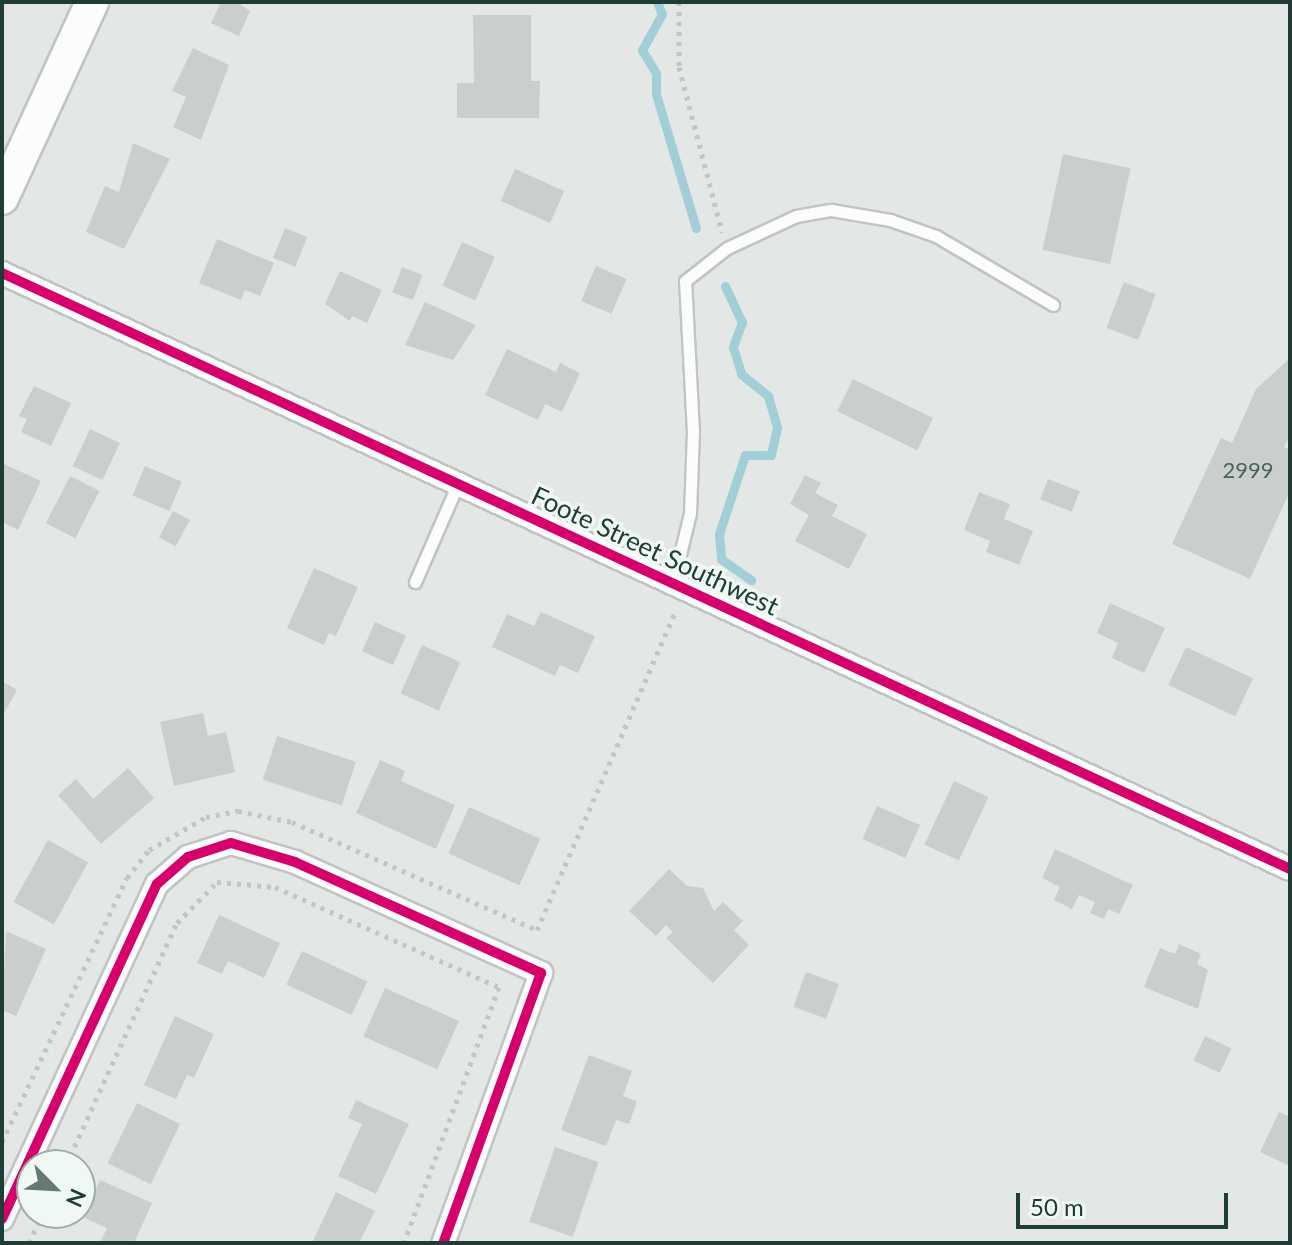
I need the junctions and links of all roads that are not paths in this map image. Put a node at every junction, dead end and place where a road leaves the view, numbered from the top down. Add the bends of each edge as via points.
1 (92, 2) edge
2 (2, 198) edge
3 (2, 273) edge
4 (1053, 305) dead end
5 (457, 486) junction
6 (415, 582) dead end
7 (673, 583) junction
8 (1290, 869) edge
9 (2, 1219) edge
10 (443, 1243) edge

1 - 2 street
3 - 5 street, Foote Street Southwest
4 - 7 lane via 936,236 890,220 831,210 796,216 727,248 685,281 693,432 690,513
5 - 6 lane
5 - 7 street, Foote Street Southwest
7 - 8 street, Foote Street Southwest
9 - 10 street via 157,884 209,847 231,843 295,862 541,973

